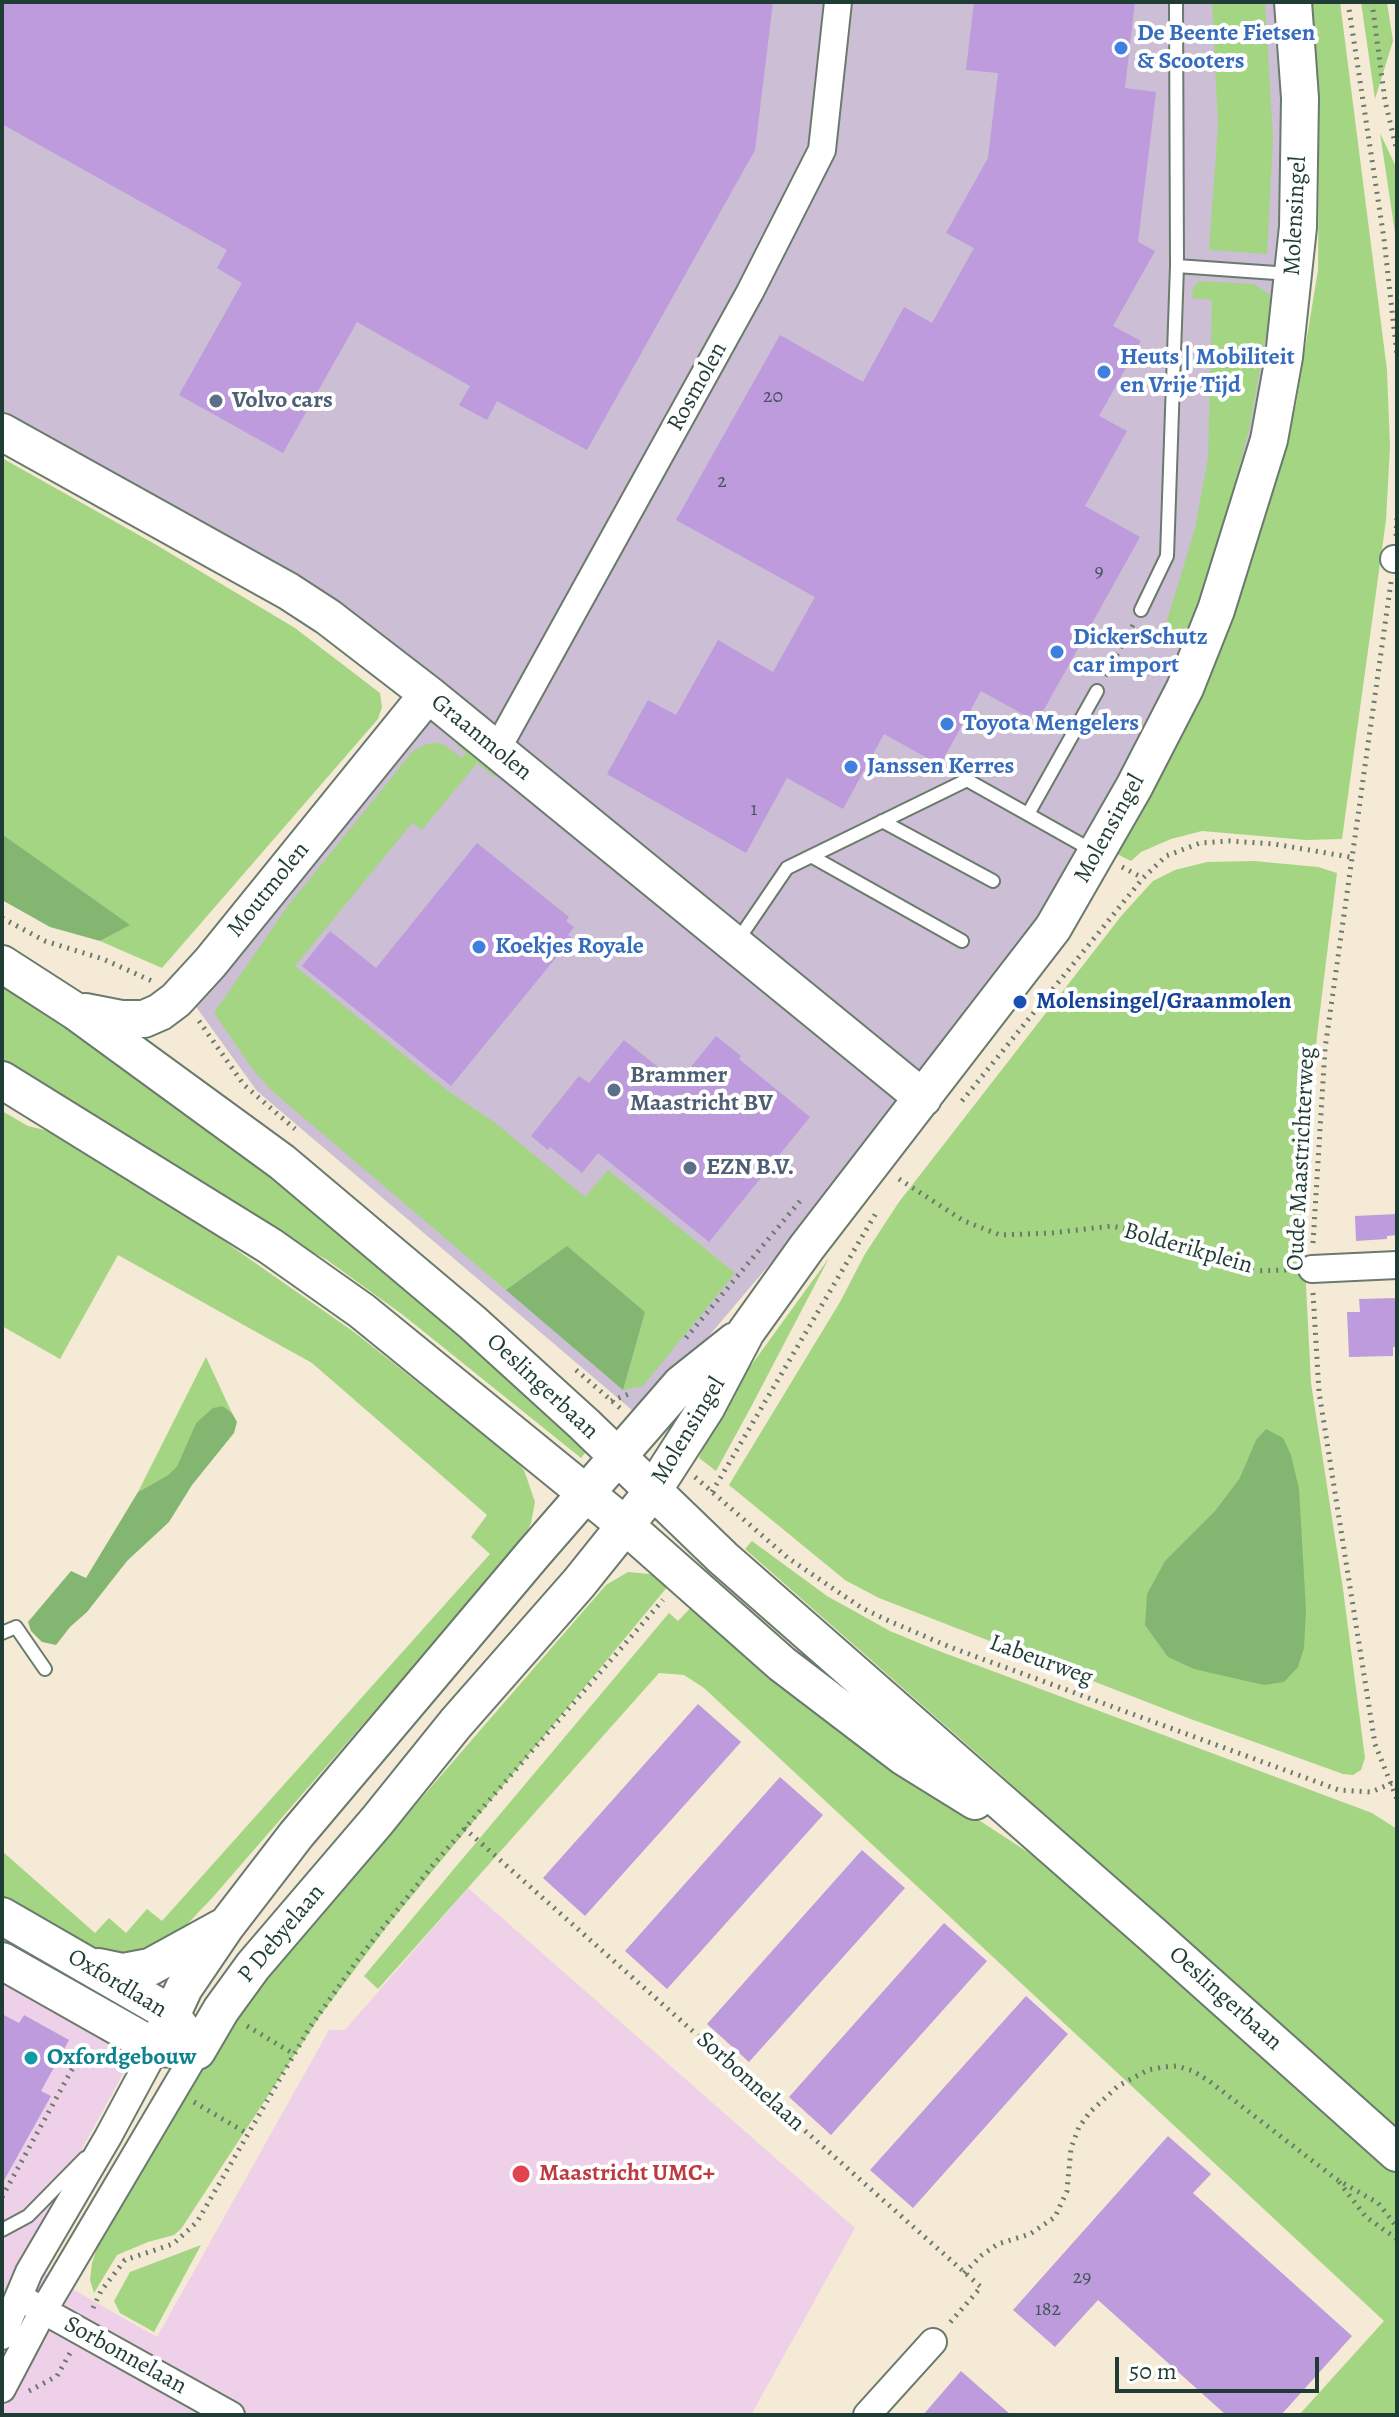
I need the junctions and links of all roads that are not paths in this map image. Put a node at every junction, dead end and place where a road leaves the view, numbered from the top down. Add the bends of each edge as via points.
1 (838, 2) edge
2 (1176, 2) edge
3 (1293, 2) edge
4 (1177, 266) junction
5 (1293, 274) junction
6 (2, 432) edge
7 (1141, 610) road end
8 (1097, 691) road end
9 (428, 694) junction
10 (496, 751) junction
11 (1028, 814) junction
12 (882, 821) junction
13 (1097, 853) junction
14 (811, 856) junction
15 (993, 881) dead end
16 (962, 941) dead end
17 (734, 944) junction
18 (2, 964) edge
19 (75, 1011) junction
20 (2, 1080) edge
21 (923, 1098) junction
22 (1397, 1265) edge
23 (1312, 1269) road end
24 (746, 1332) junction
25 (522, 1439) junction
26 (618, 1458) junction
27 (652, 1492) junction
28 (587, 1493) junction
29 (626, 1526) junction
30 (534, 1553) junction
31 (2, 1633) edge
32 (45, 1669) dead end
33 (1052, 1846) junction
34 (2, 1916) edge
35 (226, 1926) junction
36 (2, 1961) edge
37 (87, 1964) junction
38 (170, 2013) junction
39 (156, 2048) junction
40 (197, 2051) junction
41 (108, 2137) junction
42 (1397, 2153) edge
43 (2, 2230) edge
44 (10, 2303) edge
45 (43, 2311) junction
46 (2, 2336) edge
47 (933, 2342) road end
48 (11, 2393) edge
49 (231, 2415) edge
50 (867, 2415) edge

1 - 10 street, Rosmolen via 822,150 750,292
2 - 4 lane
3 - 5 street, Molensingel via 1301,162
4 - 5 lane
4 - 7 lane via 1167,556
5 - 13 street, Molensingel via 1269,440 1216,610 1185,688
6 - 9 street, Graanmolen via 288,591
8 - 11 lane
9 - 10 street, Graanmolen
9 - 19 street, Moutmolen via 176,1000 137,1020
10 - 17 street, Graanmolen
11 - 12 lane via 967,780
11 - 13 lane
12 - 14 lane
12 - 15 lane
13 - 21 street, Molensingel via 1042,944
14 - 16 lane
14 - 17 lane via 787,868
17 - 21 street, Graanmolen
18 - 19 street, Oeslingerbaan
19 - 26 street, Oeslingerbaan via 282,1162 484,1333
20 - 25 street, Oeslingerbaan via 270,1246 362,1311
21 - 24 street, Molensingel
22 - 23 street
24 - 26 street, Molensingel via 681,1384
24 - 27 street, Molensingel via 706,1408
25 - 28 street, Oeslingerbaan
25 - 30 street via 548,1487 547,1522
26 - 27 street, Oeslingerbaan
26 - 28 street, Molensingel
27 - 29 street, Molensingel
27 - 33 street, Oeslingerbaan
28 - 29 street, Oeslingerbaan
28 - 30 street, Molensingel
29 - 33 street, Oeslingerbaan via 850,1718 904,1757
29 - 40 street, P Debyelaan via 253,1966
30 - 35 street, P Debyelaan
31 - 32 lane via 16,1627
33 - 42 street, Oeslingerbaan
34 - 37 street, Oxfordlaan
35 - 37 street via 137,1971
35 - 38 street, P Debyelaan
36 - 39 street, Oxfordlaan
37 - 38 street, Oxfordlaan
38 - 39 street, P Debyelaan
38 - 40 street, Oxfordlaan
39 - 40 street, Oxfordlaan
39 - 41 street, P Debyelaan
40 - 45 street, P Debyelaan
41 - 43 lane via 28,2216
41 - 44 street, P Debyelaan
44 - 45 street, Sorbonnelaan
44 - 46 street, P Debyelaan
45 - 48 street, P Debyelaan
45 - 49 street, Sorbonnelaan
47 - 50 street

